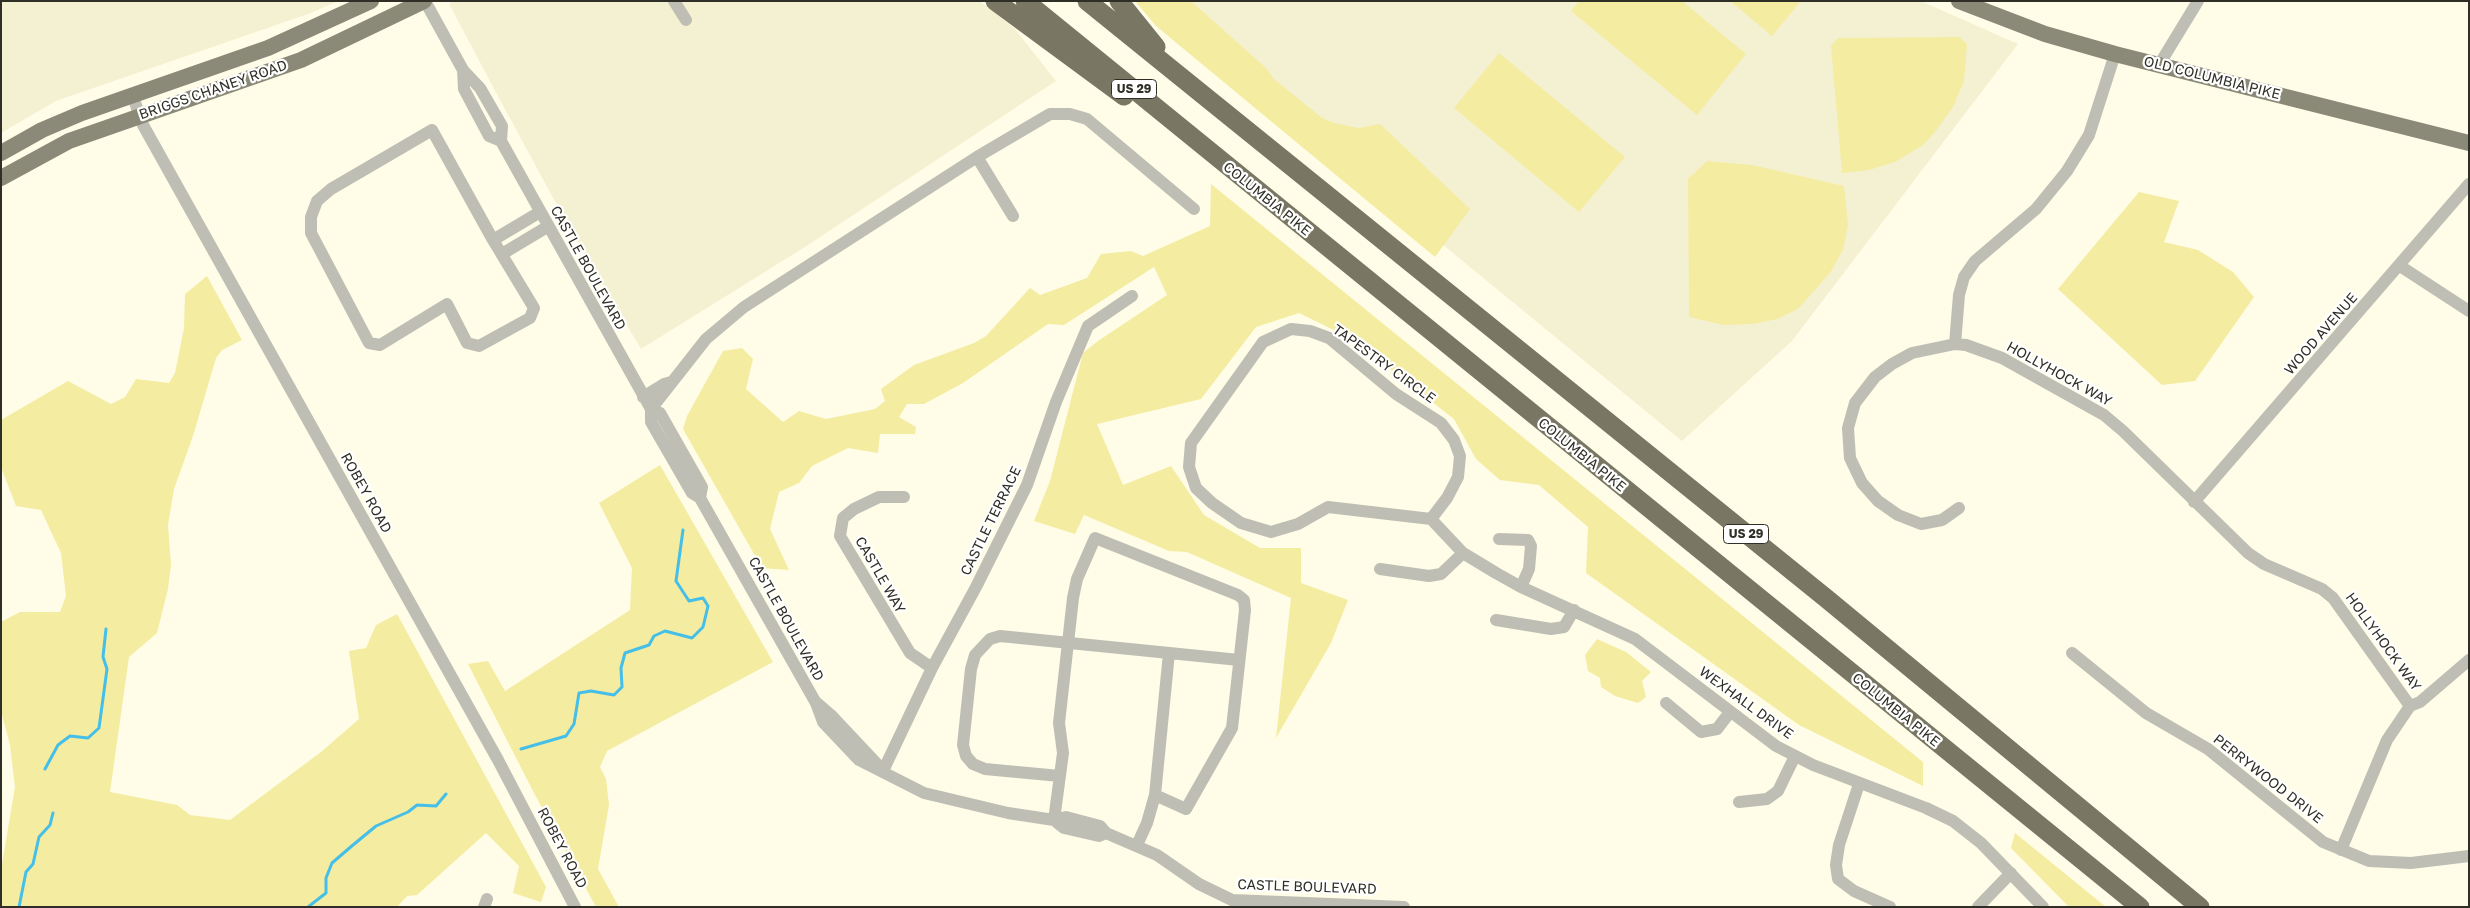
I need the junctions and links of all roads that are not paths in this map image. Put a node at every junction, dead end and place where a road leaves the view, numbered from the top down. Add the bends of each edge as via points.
1 (371, 1) edge
2 (424, 1) edge
3 (674, 1) edge
4 (995, 1) edge
5 (1025, 1) edge
6 (1087, 1) edge
7 (1119, 1) edge
8 (1959, 1) edge
9 (2198, 1) edge
10 (686, 20) dead end
11 (2115, 54) junction
12 (2159, 65) junction
13 (1184, 80) junction
14 (132, 94) junction
15 (138, 116) junction
16 (2469, 143) edge
17 (1, 153) edge
18 (977, 157) junction
19 (1, 178) edge
20 (1242, 179) junction
21 (2469, 184) edge
22 (1194, 209) dead end
23 (540, 212) junction
24 (1013, 216) dead end
25 (547, 227) junction
26 (493, 240) junction
27 (502, 254) junction
28 (2400, 266) junction
29 (1132, 296) dead end
30 (2469, 312) edge
31 (1955, 344) junction
32 (674, 382) junction
33 (644, 397) junction
34 (651, 409) junction
35 (904, 497) dead end
36 (2194, 502) junction
37 (1959, 508) dead end
38 (1431, 518) junction
39 (1500, 539) dead end
40 (1463, 553) junction
41 (1380, 569) dead end
42 (1521, 587) junction
43 (1574, 610) junction
44 (1496, 620) dead end
45 (1068, 644) junction
46 (1169, 653) junction
47 (2072, 653) dead end
48 (1239, 660) junction
49 (2469, 660) edge
50 (932, 668) junction
51 (1666, 703) dead end
52 (2410, 706) junction
53 (1730, 712) junction
54 (1795, 756) junction
55 (883, 771) junction
56 (1060, 776) junction
57 (1859, 784) junction
58 (1155, 794) junction
59 (1739, 802) dead end
60 (1054, 820) junction
61 (1137, 845) junction
62 (2341, 850) junction
63 (2469, 856) edge
64 (2011, 873) junction
65 (1342, 905) edge
66 (576, 907) edge
67 (1404, 907) edge
68 (1890, 907) edge
69 (1978, 907) edge
70 (2043, 907) edge
71 (2140, 907) edge
72 (2200, 907) edge

1 - 14 main road, BRIGGS CHANEY ROAD via 268,48
2 - 15 main road, BRIGGS CHANEY ROAD via 301,60
2 - 23 street, CASTLE BOULEVARD via 462,70 480,88 502,126 500,140
3 - 10 street
4 - 20 highway
5 - 20 highway, COLUMBIA PIKE / US 29
6 - 13 highway, US 29
7 - 13 highway
8 - 11 main road, OLD COLUMBIA PIKE via 2045,34
9 - 12 street
11 - 12 main road, OLD COLUMBIA PIKE
11 - 31 street via 2089,135 2067,171 2036,209 1975,260 1964,277 1959,295
12 - 16 main road, OLD COLUMBIA PIKE
13 - 72 highway, US 29 via 1827,600
14 - 15 street, ROBEY ROAD
14 - 17 main road, BRIGGS CHANEY ROAD via 42,130
15 - 19 main road, BRIGGS CHANEY ROAD via 70,141
15 - 66 street, ROBEY ROAD via 498,760
18 - 22 street via 1050,114 1070,114 1087,119
18 - 24 street
18 - 32 street via 744,307 706,339
20 - 71 highway, COLUMBIA PIKE / US 29
21 - 28 street, WOOD AVENUE
23 - 25 street, CASTLE BOULEVARD
23 - 26 street
25 - 27 street
25 - 33 street, CASTLE BOULEVARD
26 - 27 street
26 - 27 street via 432,130 331,189 317,201 311,217 311,233 369,344 380,345 447,304 467,343 479,346 530,318 534,308
28 - 30 street
28 - 36 street, WOOD AVENUE
29 - 50 street, CASTLE TERRACE via 1088,326 1056,402 1027,485
31 - 36 street, HOLLYHOCK WAY via 2002,358 2104,415
31 - 37 street, HOLLYHOCK WAY via 1912,353 1874,377 1855,403 1848,428 1850,458 1862,482 1878,502 1921,524 1942,520
32 - 33 street via 664,384
32 - 34 street
33 - 34 street, CASTLE BOULEVARD
34 - 55 street, CASTLE BOULEVARD via 651,422 692,493 700,498 816,703 823,722 859,760
35 - 50 street, CASTLE WAY via 879,497 854,509 843,518 840,536 910,653
36 - 52 street, HOLLYHOCK WAY via 2248,553 2333,598
38 - 38 street, TAPESTRY CIRCLE via 1458,477 1460,456 1454,440 1441,423 1396,394 1329,338 1310,332 1291,329 1263,342 1191,443 1189,467 1196,488 1212,504 1242,524 1271,532 1298,524 1328,508
38 - 40 street, WEXHALL DRIVE
39 - 42 street via 1528,540 1531,546 1529,569
40 - 41 street via 1441,574 1428,576
40 - 42 street, WEXHALL DRIVE
42 - 43 street, WEXHALL DRIVE
43 - 44 street via 1564,627 1552,629
43 - 53 street, WEXHALL DRIVE via 1635,639
45 - 46 street
45 - 48 street via 1076,579 1095,538 1244,600
45 - 56 street via 1059,723 1063,753
45 - 56 street via 1000,636 990,638 975,655 971,669 962,745 973,764 985,769
46 - 48 street
46 - 58 street
47 - 62 street, PERRYWOOD DRIVE via 2146,713 2208,749 2323,842
48 - 58 street via 1232,728 1186,809
49 - 52 street via 2420,702
50 - 55 street, CASTLE TERRACE
51 - 53 street via 1701,732 1717,729
52 - 62 street via 2387,740
53 - 54 street, WEXHALL DRIVE
54 - 57 street, WEXHALL DRIVE
54 - 59 street via 1778,791 1767,799
55 - 60 street, CASTLE BOULEVARD via 924,793
56 - 60 street
57 - 64 street, WEXHALL DRIVE via 1953,821
57 - 68 street via 1839,845 1838,879 1854,891
58 - 61 street
60 - 61 street, CASTLE BOULEVARD via 1066,818 1100,826 1106,833
61 - 65 street, CASTLE BOULEVARD via 1199,884 1232,900
62 - 63 street, PERRYWOOD DRIVE via 2378,862 2412,863
64 - 69 street
64 - 70 street, WEXHALL DRIVE
65 - 67 street, CASTLE BOULEVARD

